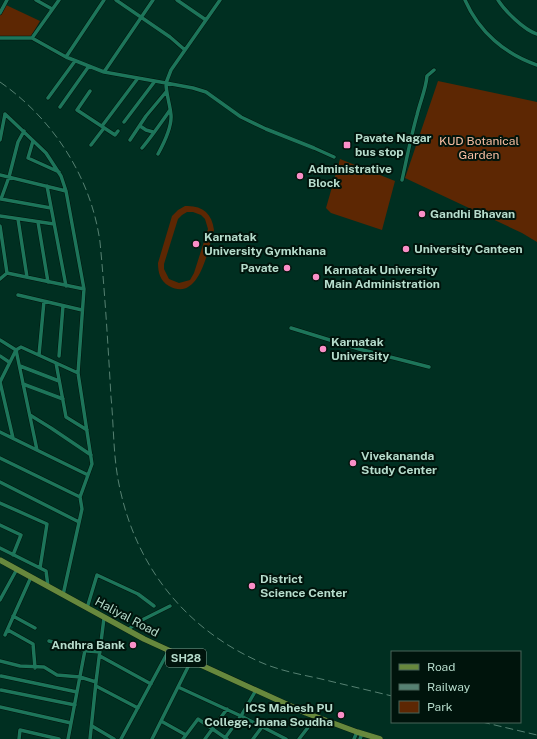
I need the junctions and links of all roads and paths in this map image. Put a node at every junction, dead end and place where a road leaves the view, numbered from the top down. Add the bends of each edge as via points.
1 (7, 0) edge
2 (36, 0) edge
3 (59, 0) edge
4 (104, 0) edge
5 (116, 0) edge
6 (153, 0) edge
7 (177, 0) edge
8 (220, 0) edge
9 (465, 0) edge
10 (498, 0) edge
11 (52, 10) junction
12 (0, 13) edge
13 (141, 17) junction
14 (206, 20) junction
15 (537, 34) edge
16 (0, 38) edge
17 (32, 38) junction
18 (185, 50) junction
19 (66, 57) junction
20 (75, 61) junction
21 (537, 65) edge
22 (89, 66) junction
23 (434, 70) dead end
24 (104, 72) junction
25 (138, 78) junction
26 (155, 81) junction
27 (166, 83) junction
28 (90, 91) dead end
29 (166, 92) junction
30 (48, 98) dead end
31 (60, 107) dead end
32 (170, 110) junction
33 (124, 122) dead end
34 (140, 126) junction
35 (103, 127) junction
36 (24, 131) junction
37 (118, 131) dead end
38 (154, 132) junction
39 (0, 140) edge
40 (34, 140) junction
41 (130, 140) dead end
42 (91, 145) dead end
43 (142, 148) dead end
44 (158, 154) dead end
45 (334, 157) dead end
46 (60, 173) junction
47 (0, 175) edge
48 (9, 177) junction
49 (402, 180) dead end
50 (47, 186) junction
51 (66, 191) junction
52 (0, 199) edge
53 (0, 204) edge
54 (51, 208) junction
55 (0, 216) edge
56 (18, 219) junction
57 (38, 222) junction
58 (54, 224) junction
59 (0, 226) edge
60 (7, 272) junction
61 (27, 277) junction
62 (0, 279) edge
63 (48, 282) junction
64 (66, 286) junction
65 (84, 289) junction
66 (18, 295) dead end
67 (44, 301) junction
68 (63, 306) junction
69 (82, 310) junction
70 (291, 328) dead end
71 (0, 340) edge
72 (16, 350) junction
73 (39, 355) junction
74 (0, 356) edge
75 (59, 356) dead end
76 (10, 362) junction
77 (56, 362) junction
78 (20, 366) junction
79 (429, 367) dead end
80 (78, 372) junction
81 (59, 381) junction
82 (23, 384) junction
83 (63, 399) junction
84 (30, 416) junction
85 (87, 430) junction
86 (0, 432) edge
87 (13, 438) junction
88 (37, 450) junction
89 (91, 455) junction
90 (0, 458) edge
91 (88, 475) junction
92 (0, 482) edge
93 (80, 497) junction
94 (0, 503) edge
95 (79, 522) junction
96 (0, 525) edge
97 (0, 548) edge
98 (13, 555) junction
99 (0, 560) edge
100 (40, 568) junction
101 (17, 569) junction
102 (31, 577) junction
103 (48, 586) junction
104 (63, 595) junction
105 (0, 600) edge
106 (154, 606) dead end
107 (170, 606) dead end
108 (87, 608) junction
109 (14, 616) junction
110 (104, 618) junction
111 (35, 628) dead end
112 (8, 630) junction
113 (127, 631) junction
114 (5, 635) dead end
115 (49, 641) dead end
116 (85, 650) junction
117 (168, 650) junction
118 (100, 654) junction
119 (0, 661) edge
120 (191, 661) junction
121 (35, 668) junction
122 (1, 676) edge
123 (80, 677) junction
124 (96, 684) junction
125 (151, 684) junction
126 (178, 687) junction
127 (1, 690) edge
128 (256, 690) junction
129 (77, 692) junction
130 (75, 705) junction
131 (0, 707) edge
132 (138, 708) junction
133 (227, 709) junction
134 (241, 716) junction
135 (316, 717) junction
136 (161, 721) junction
137 (71, 722) junction
138 (92, 726) junction
139 (262, 727) junction
140 (212, 728) junction
141 (186, 735) junction
142 (363, 736) edge
143 (18, 739) edge
144 (59, 739) edge
145 (68, 739) edge
146 (90, 739) edge
147 (114, 739) edge
148 (121, 739) edge
149 (152, 739) edge
150 (183, 739) edge
151 (205, 739) edge
152 (225, 739) edge
153 (253, 739) edge
154 (286, 739) edge
155 (299, 739) edge
156 (354, 739) edge
157 (380, 739) edge

1 - 12 street
2 - 11 street
3 - 11 street
4 - 19 street
5 - 13 street
6 - 13 street
7 - 14 street
8 - 14 street
9 - 21 street via 482,29 497,44 519,58
10 - 15 street via 522,25
11 - 17 street
13 - 18 street
13 - 24 street
14 - 18 street
16 - 17 street
17 - 19 street
18 - 27 street via 171,70
19 - 20 street
20 - 22 street
20 - 30 street
22 - 24 street
22 - 31 street
23 - 49 street via 427,76
24 - 25 street
25 - 26 street
25 - 35 street
26 - 27 street
26 - 33 street
27 - 29 street
27 - 45 street via 206,92 248,120
28 - 35 street via 77,110
29 - 32 street
29 - 34 street
32 - 38 street
32 - 44 street via 172,120 166,140
34 - 38 street
34 - 41 street
35 - 37 street via 115,135
35 - 42 street
36 - 39 street via 5,114
36 - 40 street
36 - 48 street via 18,142
38 - 43 street
40 - 46 street
40 - 46 street via 28,158
46 - 51 street
47 - 48 street
48 - 50 street
48 - 52 street
50 - 51 street
50 - 54 street
51 - 65 street
52 - 53 street
52 - 54 street
54 - 58 street
55 - 56 street
56 - 57 street
56 - 61 street
57 - 58 street
57 - 63 street
58 - 64 street
59 - 60 street
60 - 61 street
60 - 62 street
61 - 63 street
63 - 64 street
64 - 65 street
65 - 69 street
66 - 67 street
67 - 68 street
67 - 73 street
68 - 69 street
68 - 75 street
69 - 80 street
70 - 79 street
71 - 72 street
72 - 73 street via 21,347
72 - 76 street
72 - 78 street
73 - 77 street
74 - 76 street
76 - 87 street via 0,382
77 - 80 street
77 - 81 street
78 - 81 street
78 - 82 street
80 - 85 street
81 - 83 street
82 - 83 street
82 - 84 street
83 - 85 street via 66,417
84 - 88 street
84 - 89 street
85 - 89 street
86 - 87 street
87 - 88 street
88 - 91 street
89 - 91 street via 92,464
90 - 93 street
91 - 93 street
92 - 95 street
93 - 95 street via 82,509
94 - 100 street via 47,524
95 - 104 street
96 - 98 street via 21,534
97 - 98 street
98 - 100 street
99 - 101 main road, Haliyal Road / SH28
100 - 103 street via 46,571
101 - 102 main road, Haliyal Road / SH28
101 - 105 street
102 - 103 main road, Haliyal Road / SH28
102 - 109 street
103 - 104 main road, Haliyal Road / SH28
104 - 108 main road, Haliyal Road / SH28
106 - 108 street via 138,594 96,575
107 - 113 street via 136,623
108 - 110 main road, Haliyal Road / SH28
109 - 111 street
109 - 112 street
110 - 113 main road, Haliyal Road / SH28
110 - 118 street
112 - 114 street
112 - 121 street via 33,644
113 - 117 main road, Haliyal Road / SH28
115 - 116 street
116 - 118 street
116 - 123 street
117 - 120 main road, Haliyal Road / SH28
117 - 125 street
118 - 124 street
118 - 125 street
119 - 121 street
120 - 126 street
120 - 128 main road, Haliyal Road / SH28
121 - 123 street via 44,667 58,675
122 - 129 street
123 - 124 street
123 - 129 street
124 - 132 street
124 - 138 street
125 - 132 street
126 - 133 street
126 - 136 street
127 - 130 street
128 - 134 street
128 - 135 main road, Haliyal Road / SH28
129 - 130 street
130 - 137 street
131 - 137 street
132 - 148 street
133 - 134 street
133 - 140 street
134 - 139 street
134 - 152 street
135 - 142 main road, Haliyal Road / SH28
135 - 155 street
136 - 141 street
136 - 149 street
137 - 145 street
138 - 146 street
138 - 147 street
139 - 153 street
139 - 154 street
140 - 141 street via 198,719
140 - 151 street
140 - 152 street
141 - 150 street
142 - 156 street
142 - 157 main road, Haliyal Road / SH28
143 - 144 street via 20,730

